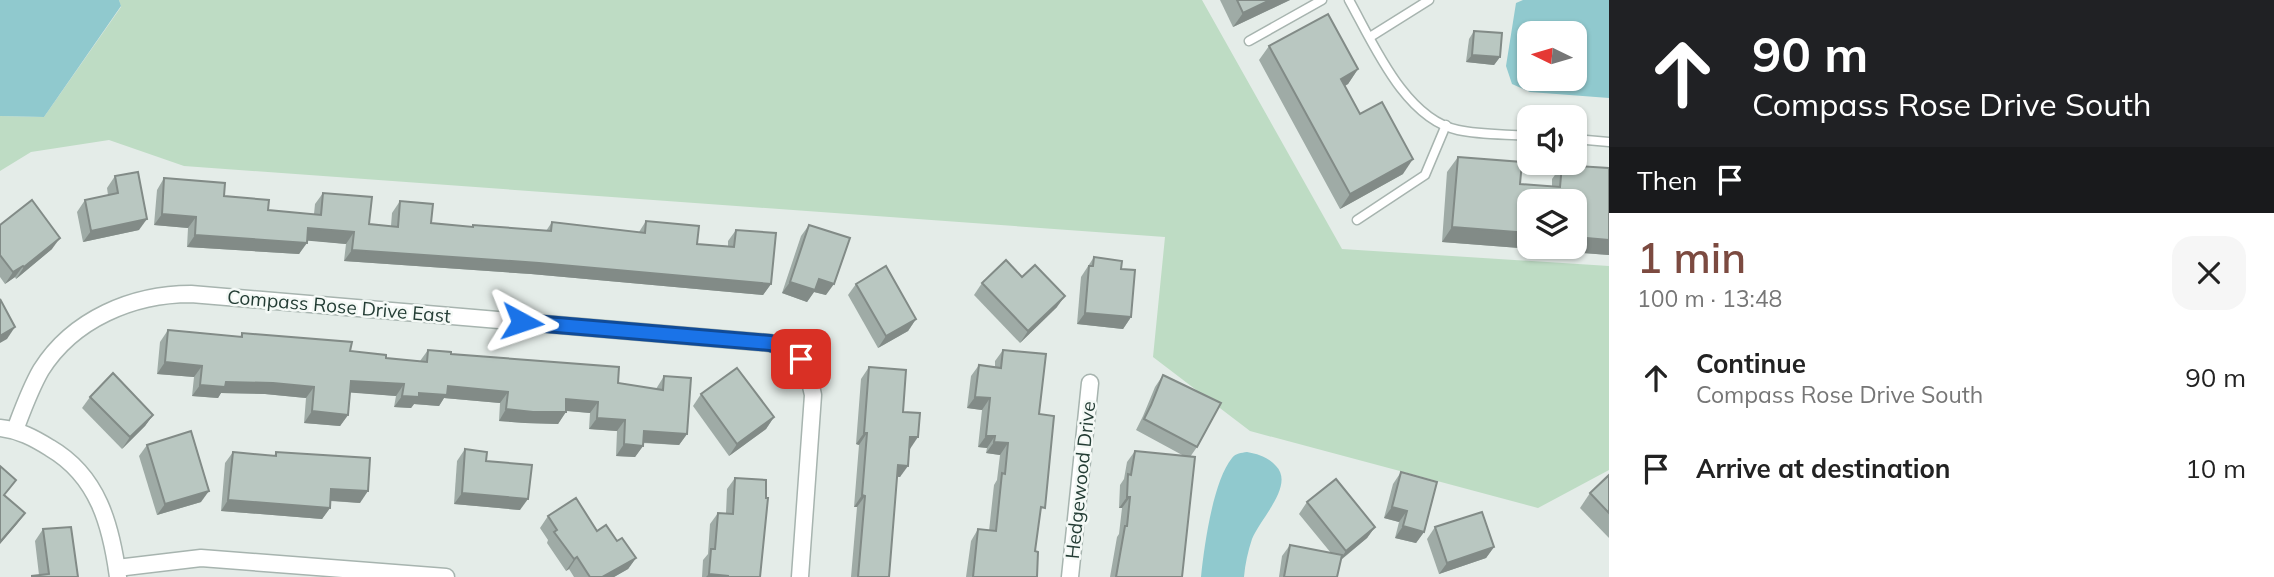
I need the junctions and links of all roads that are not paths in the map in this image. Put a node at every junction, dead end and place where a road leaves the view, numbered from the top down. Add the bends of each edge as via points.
1 (1322, 0) edge
2 (1349, 0) edge
3 (1429, 0) edge
4 (1370, 37) junction
5 (1249, 41) dead end
6 (1446, 125) junction
7 (1517, 135) edge
8 (1587, 140) edge
9 (1609, 142) edge
10 (1357, 220) dead end
11 (1090, 383) dead end
12 (7, 429) edge
13 (117, 572) edge
14 (446, 577) edge
15 (800, 577) edge
16 (1070, 577) edge

1 - 5 lane
2 - 4 lane
3 - 4 lane
4 - 6 lane via 1403,91 1430,118
6 - 7 lane
6 - 10 lane via 1425,175
8 - 9 lane
11 - 16 street, Hedgewood Drive
12 - 13 street via 58,452 90,484 111,534
12 - 15 street, Compass Rose Drive East via 43,368 73,333 117,308 164,294 770,343 788,348 801,359 813,395
13 - 14 street via 201,558

